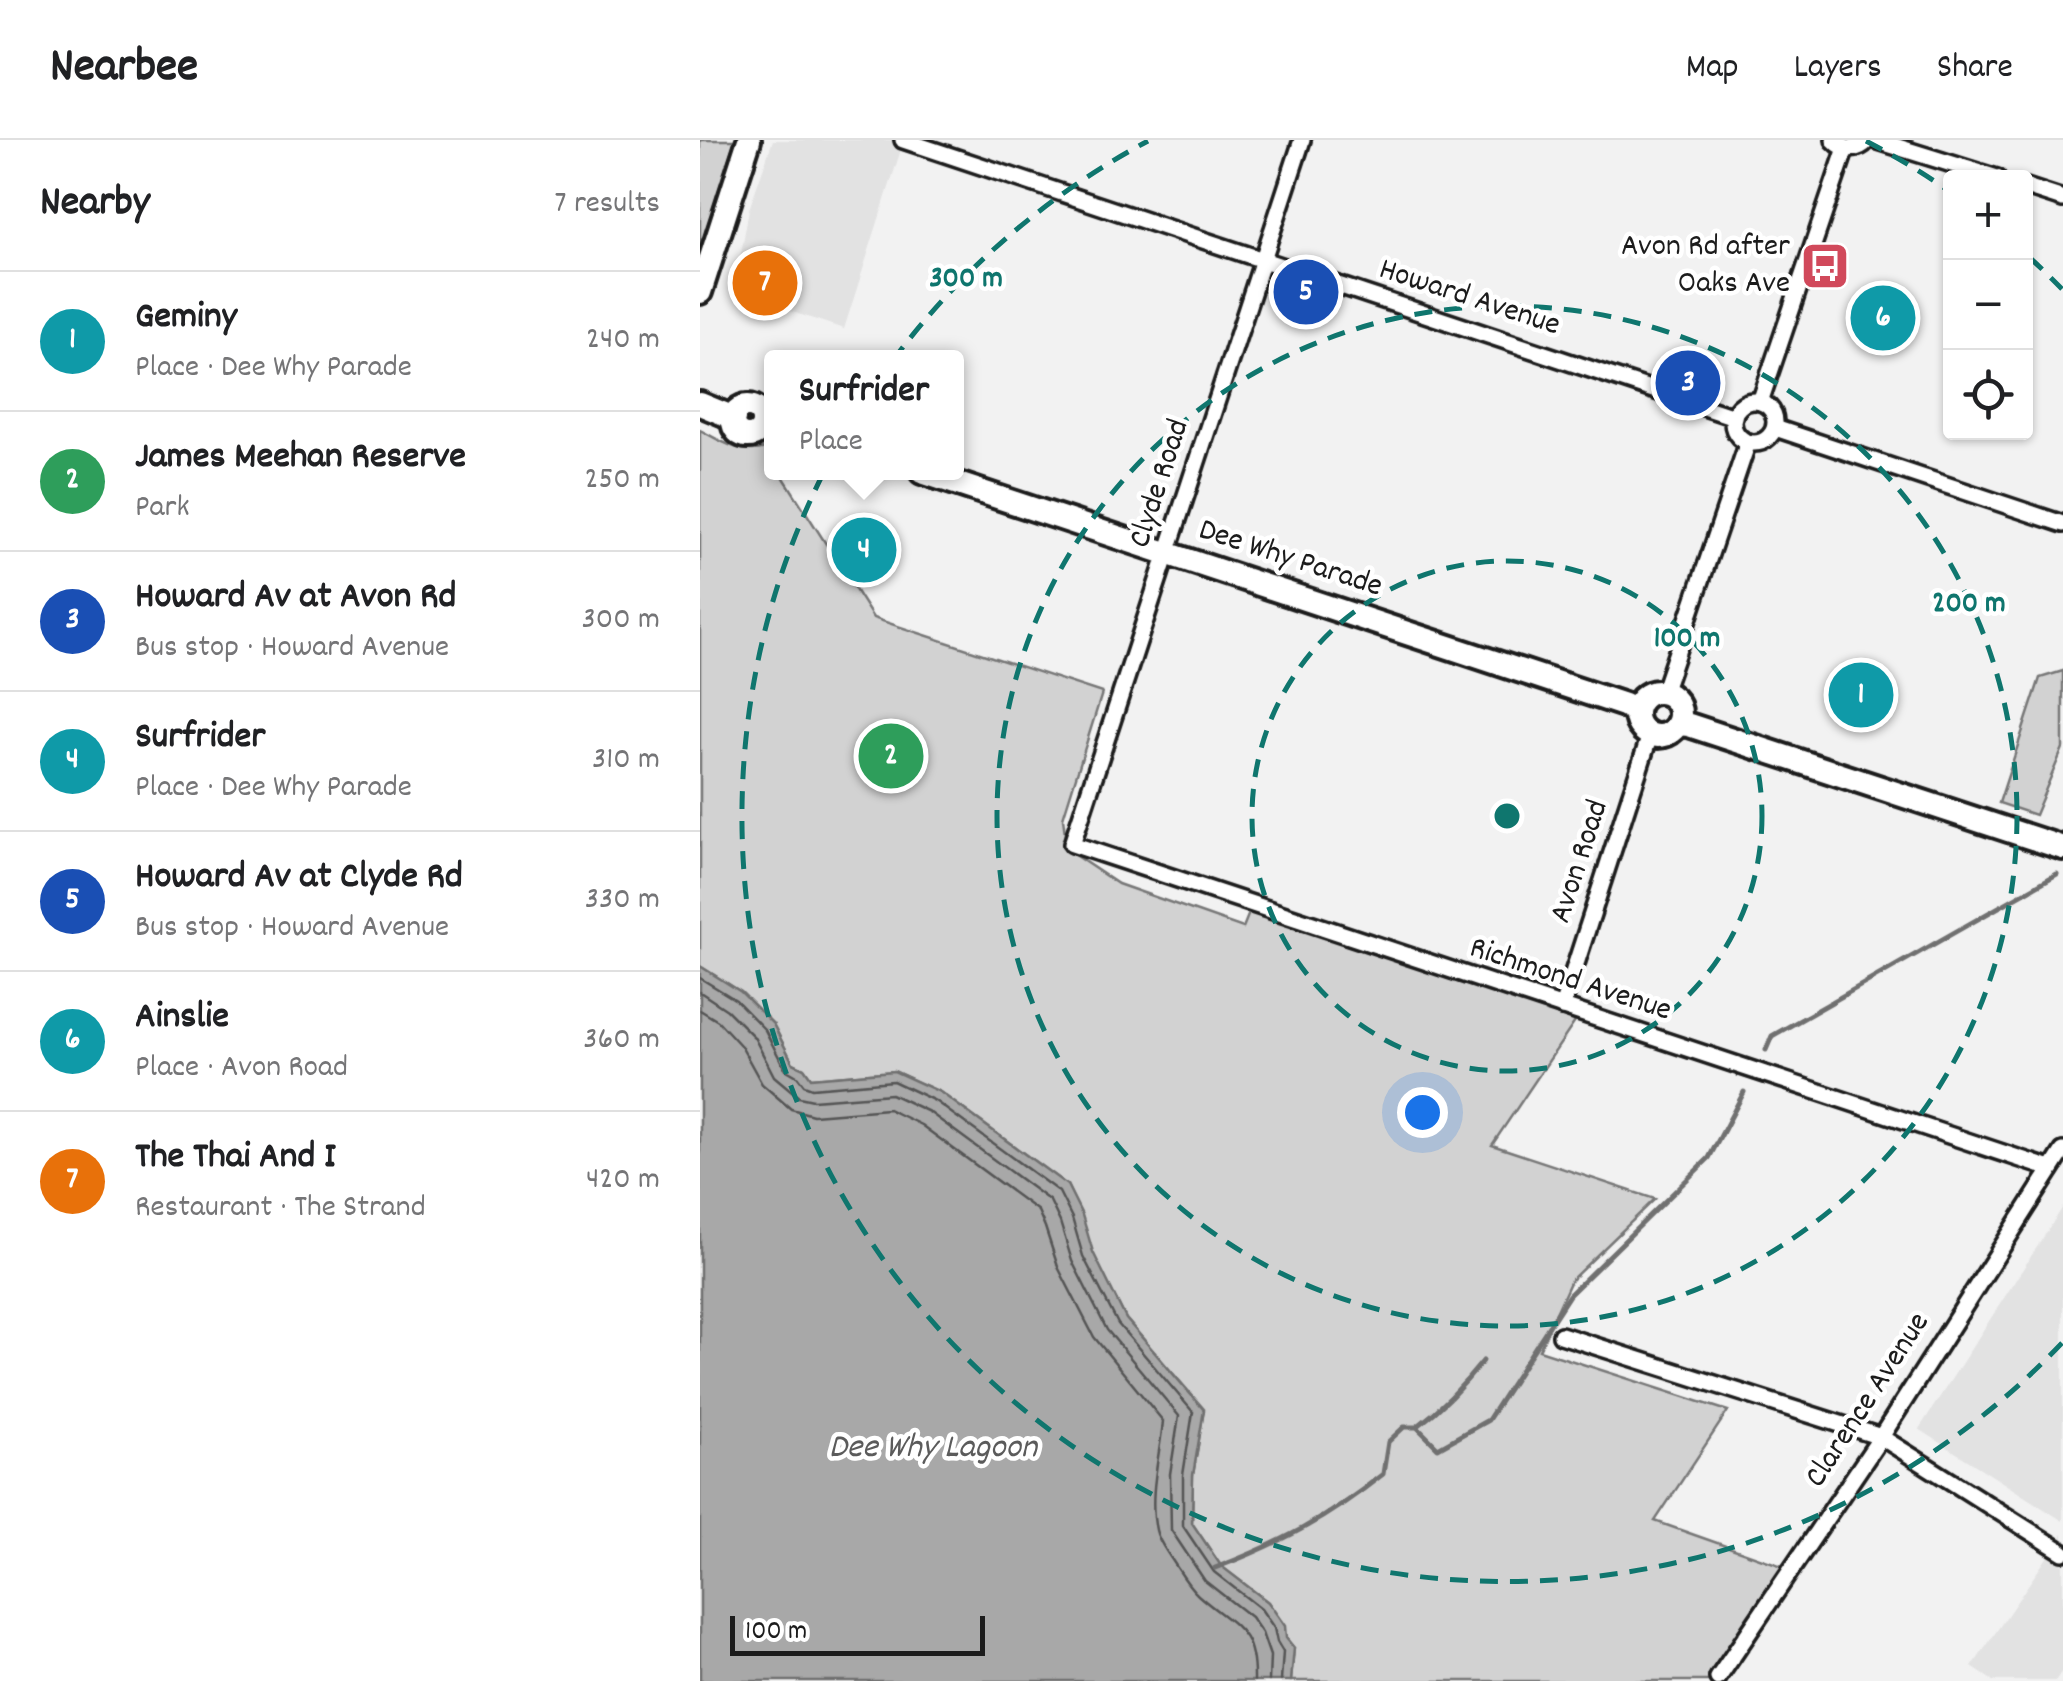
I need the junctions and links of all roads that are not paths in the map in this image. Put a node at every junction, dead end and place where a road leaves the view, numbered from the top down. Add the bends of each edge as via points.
1 (749, 140) edge
2 (902, 140) edge
3 (1302, 140) edge
4 (1868, 140) edge
5 (1876, 140) edge
6 (1840, 144) edge
7 (1972, 170) edge
8 (2033, 189) edge
9 (2063, 199) edge
10 (1264, 260) junction
11 (700, 292) edge
12 (1760, 402) junction
13 (700, 404) edge
14 (1734, 417) junction
15 (764, 418) edge
16 (1774, 428) junction
17 (1748, 442) junction
18 (946, 480) edge
19 (2063, 524) edge
20 (1168, 554) junction
21 (1663, 693) junction
22 (1636, 712) junction
23 (1678, 724) junction
24 (1650, 735) junction
25 (1072, 844) joint
26 (2063, 848) edge
27 (1562, 1007) junction
28 (2063, 1152) edge
29 (2051, 1169) junction
30 (1562, 1335) dead end
31 (1881, 1436) junction
32 (2063, 1552) edge
33 (1718, 1678) dead end

1 - 11 main road
2 - 10 street, Howard Avenue
3 - 10 street, Clyde Road
4 - 6 street via 1859,148
5 - 7 street
6 - 12 street
8 - 9 street
10 - 14 street, Howard Avenue
10 - 20 street, Clyde Road
12 - 14 street via 1746,403
12 - 16 street via 1771,410
13 - 15 main road via 734,418 750,406
14 - 17 street via 1735,432
16 - 17 street via 1762,442
16 - 19 street
17 - 21 street
18 - 20 main road, Dee Why Parade
20 - 22 main road, Dee Why Parade
20 - 25 street, Clyde Road
21 - 22 main road via 1642,699
21 - 23 main road via 1679,707
22 - 24 main road
23 - 24 main road via 1669,733
23 - 26 main road
24 - 27 street, Avon Road
25 - 27 street, Richmond Avenue
27 - 29 street, Richmond Avenue
28 - 29 street, Clarence Avenue
29 - 31 street, Clarence Avenue
30 - 31 street
31 - 32 street
31 - 33 street, Clarence Avenue

